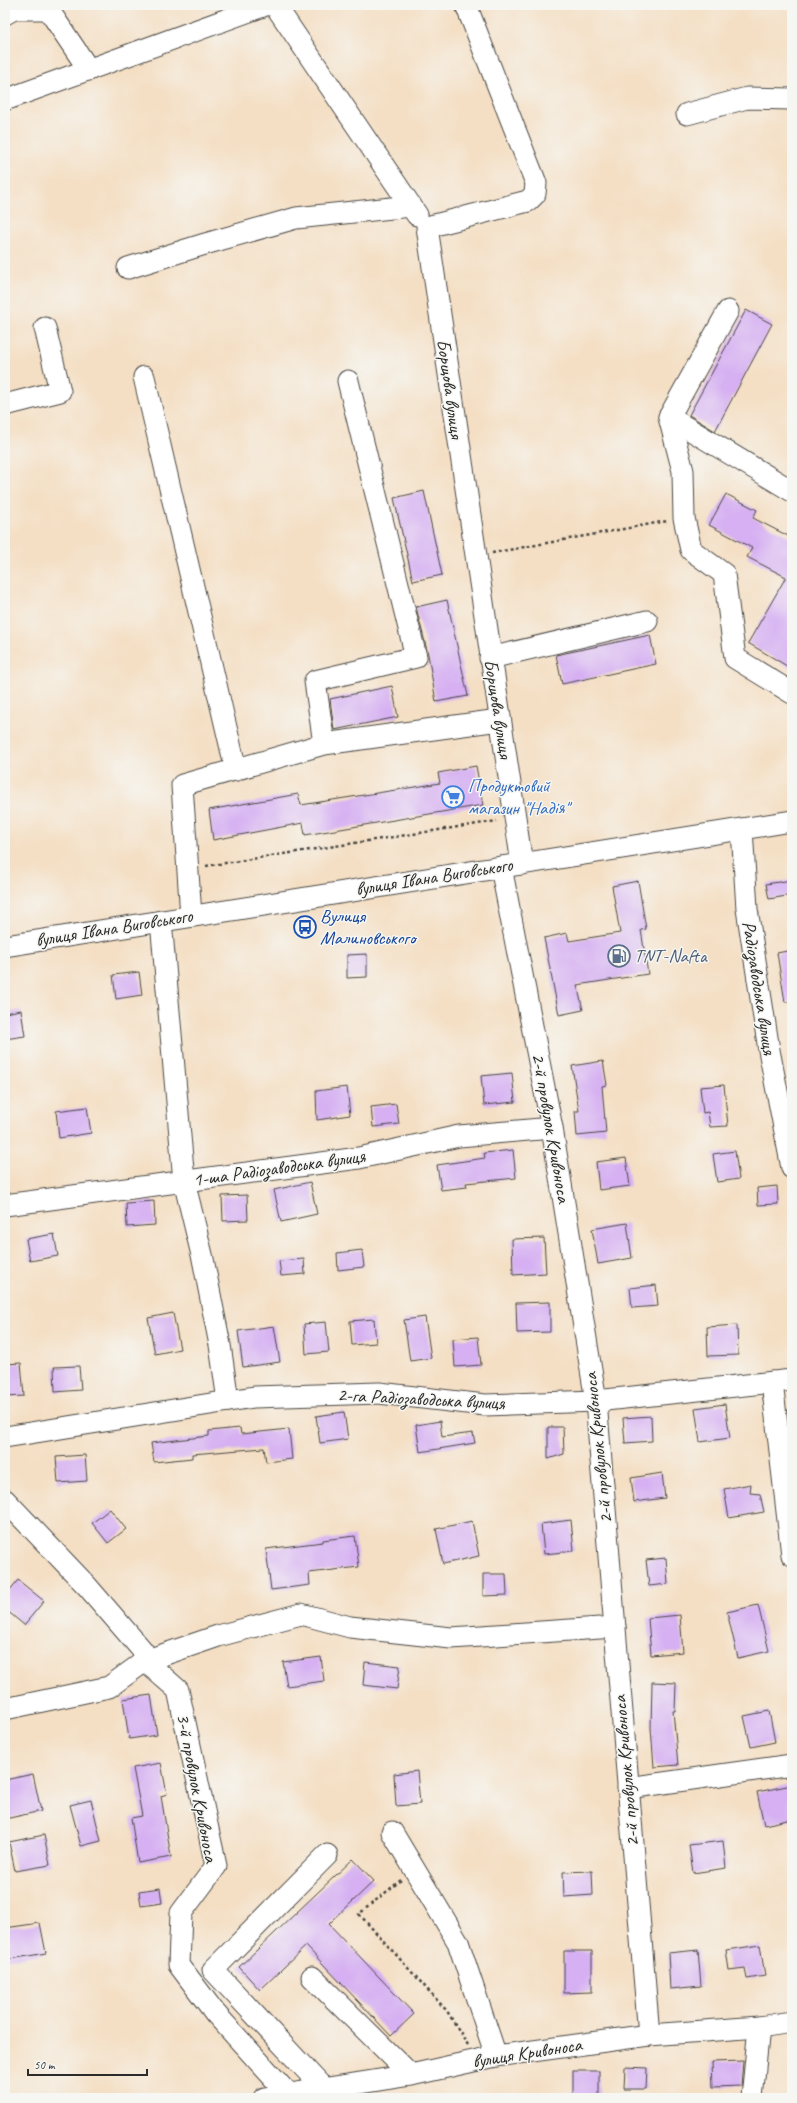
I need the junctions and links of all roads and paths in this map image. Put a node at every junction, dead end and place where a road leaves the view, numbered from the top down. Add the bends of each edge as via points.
1 (266, 5) edge
2 (275, 5) edge
3 (466, 5) edge
4 (5, 14) edge
5 (89, 70) junction
6 (792, 99) edge
7 (5, 100) edge
8 (687, 114) dead end
9 (411, 206) junction
10 (427, 227) junction
11 (128, 268) dead end
12 (728, 311) dead end
13 (45, 328) dead end
14 (144, 377) dead end
15 (348, 381) dead end
16 (5, 405) edge
17 (669, 418) junction
18 (792, 491) edge
19 (684, 518) junction
20 (474, 556) junction
21 (647, 621) dead end
22 (490, 658) junction
23 (792, 693) edge
24 (499, 720) junction
25 (324, 744) junction
26 (236, 770) junction
27 (514, 818) junction
28 (792, 821) edge
29 (742, 829) junction
30 (522, 864) junction
31 (501, 867) junction
32 (188, 869) junction
33 (191, 916) junction
34 (161, 921) junction
35 (5, 946) edge
36 (552, 1128) junction
37 (792, 1168) edge
38 (184, 1181) junction
39 (5, 1205) edge
40 (792, 1380) edge
41 (772, 1382) junction
42 (228, 1401) junction
43 (596, 1401) junction
44 (5, 1437) edge
45 (5, 1500) edge
46 (792, 1555) edge
47 (615, 1627) junction
48 (145, 1661) junction
49 (5, 1709) edge
50 (792, 1765) edge
51 (628, 1788) junction
52 (392, 1832) dead end
53 (327, 1854) dead end
54 (414, 1869) junction
55 (312, 1977) dead end
56 (792, 2022) edge
57 (759, 2027) junction
58 (649, 2035) junction
59 (487, 2058) junction
60 (411, 2075) junction
61 (324, 2089) junction
62 (289, 2095) junction
63 (264, 2098) edge
64 (752, 2098) edge

1 - 5 street
2 - 9 street
3 - 10 street via 536,183 535,194 528,201
4 - 5 street via 14,9 48,9
5 - 7 street
6 - 8 street via 747,98
9 - 10 street
9 - 11 street via 296,218
10 - 20 street, Борщова вулиця
12 - 17 street
13 - 16 street via 60,391
14 - 26 street
15 - 25 street via 416,657 315,681
17 - 18 street
17 - 19 street via 683,471
19 - 20 path
19 - 23 street via 691,550 724,574 735,658
20 - 22 street, Борщова вулиця
21 - 22 street
22 - 24 street, Борщова вулиця
24 - 25 street
24 - 27 street, Борщова вулиця
25 - 26 street
26 - 32 street via 182,785
27 - 30 street, Борщова вулиця
27 - 32 path
28 - 29 street, вулиця Івана Виговського
29 - 30 street, вулиця Івана Виговського
29 - 37 street, Радіозаводська вулиця via 747,909 769,1050
30 - 31 street, вулиця Івана Виговського
31 - 33 street, вулиця Івана Виговського
31 - 36 street, 2-й провулок Кривоноса
32 - 33 street
33 - 34 street, вулиця Івана Виговського
34 - 35 street, вулиця Івана Виговського
34 - 38 street
36 - 38 street, 1-ша Радіозаводська вулиця via 459,1136 359,1158
36 - 43 street, 2-й провулок Кривоноса
38 - 39 street, 1-ша Радіозаводська вулиця
38 - 42 street via 203,1259
40 - 41 street, 2-га Радіозаводська вулиця
41 - 43 street, 2-га Радіозаводська вулиця
41 - 46 street
42 - 43 street, 2-га Радіозаводська вулиця via 254,1397 379,1393 485,1405
42 - 44 street, 2-га Радіозаводська вулиця
43 - 47 street, 2-й провулок Кривоноса
45 - 48 street via 87,1586 143,1651
47 - 48 street via 451,1638 350,1627 301,1614 218,1636
47 - 51 street, 2-й провулок Кривоноса
48 - 49 street via 109,1687
48 - 62 street, 3-й провулок Кривоноса via 178,1690 216,1866 181,1913 180,1965 215,2013
50 - 51 street
51 - 58 street, 2-й провулок Кривоноса
52 - 54 street
53 - 61 street via 213,1970
54 - 59 street via 458,1942
54 - 59 path via 359,1914 448,2011
55 - 60 street
56 - 57 street, вулиця Кривоноса
57 - 58 street, вулиця Кривоноса
57 - 64 street
58 - 59 street, вулиця Кривоноса
59 - 60 street, вулиця Кривоноса
60 - 61 street, вулиця Кривоноса
61 - 62 street, вулиця Кривоноса
62 - 63 street, вулиця Кривоноса

